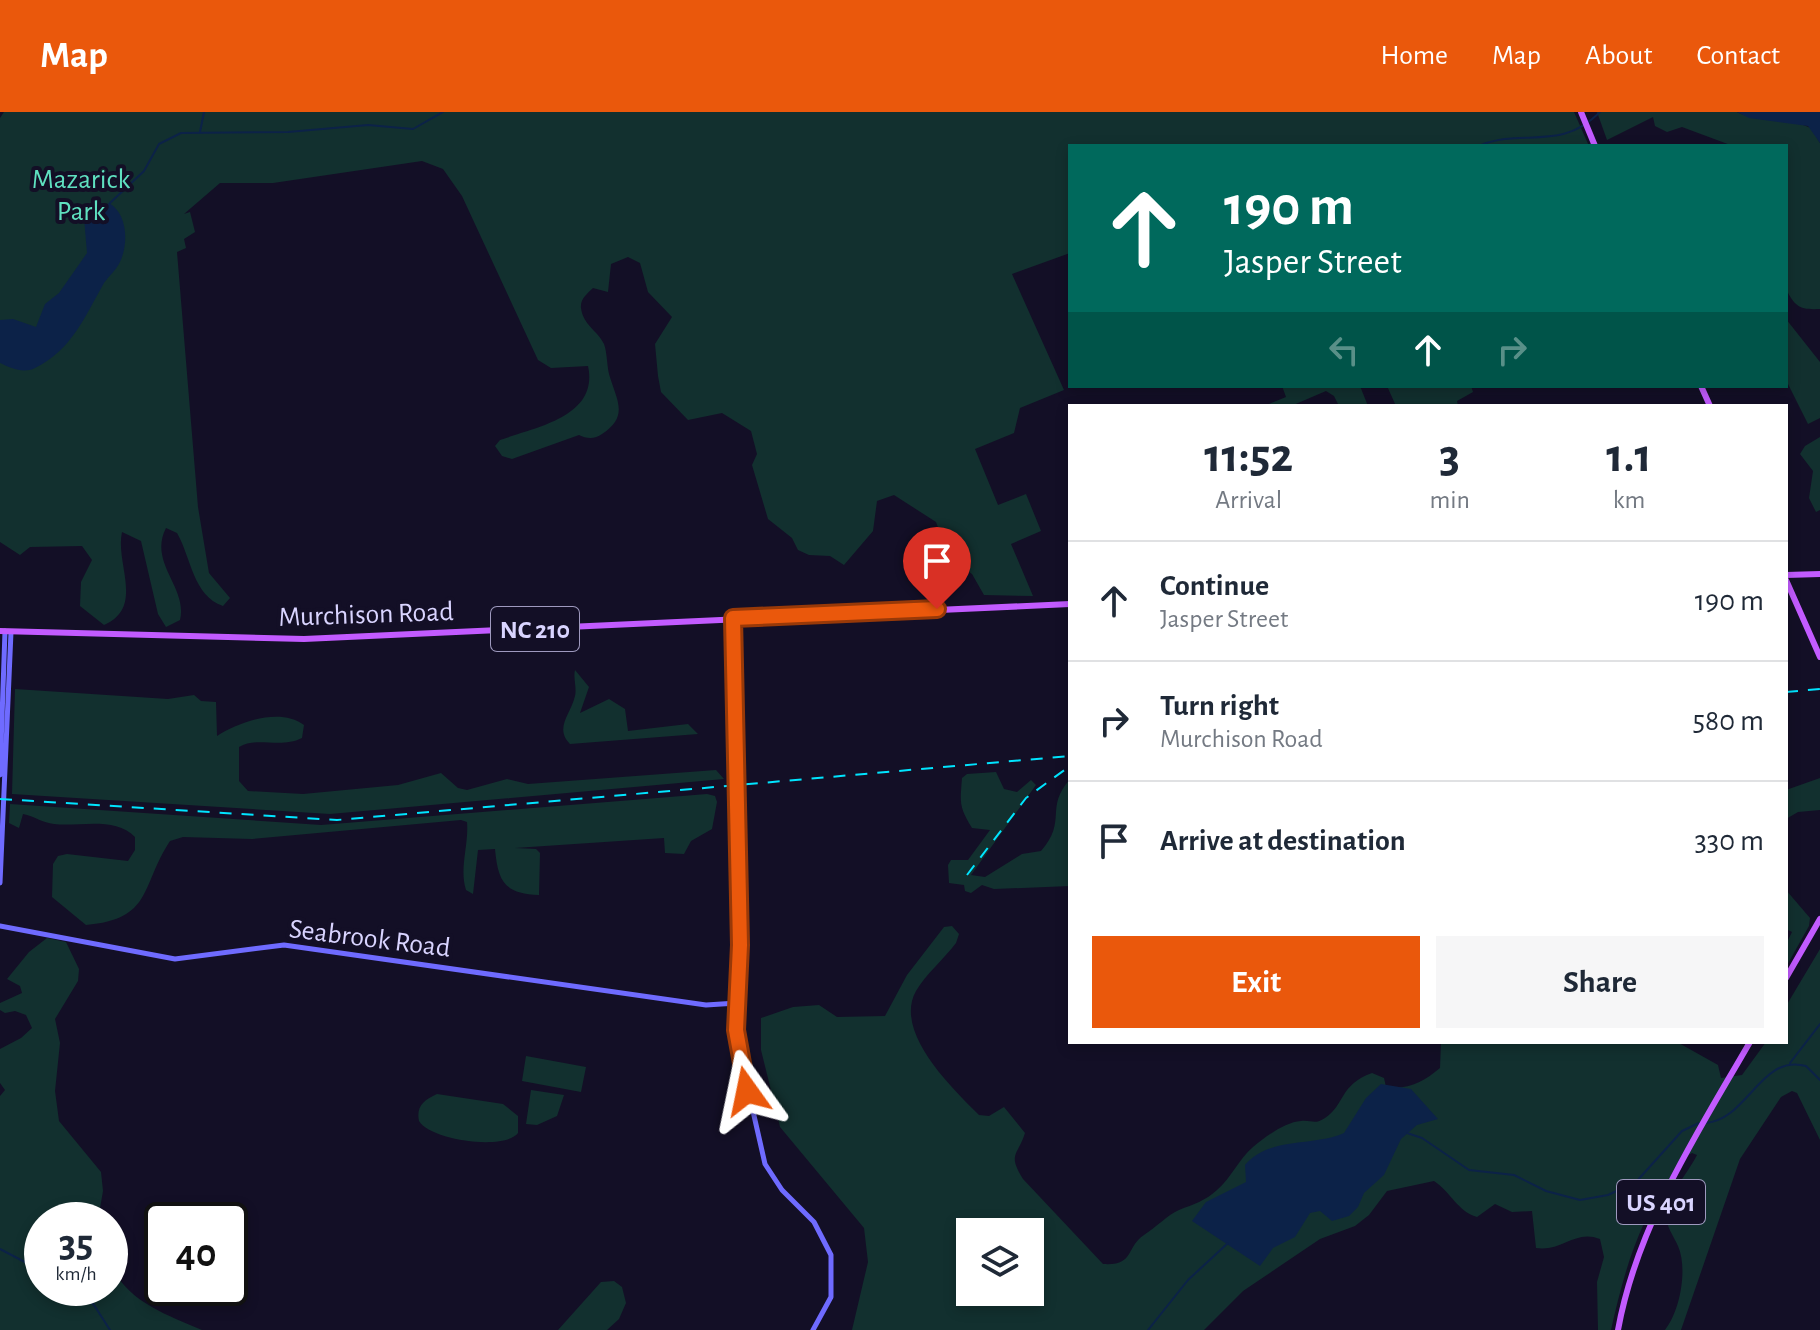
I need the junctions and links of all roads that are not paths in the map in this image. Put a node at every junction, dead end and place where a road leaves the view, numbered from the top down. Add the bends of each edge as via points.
1 (1581, 112) edge
2 (1594, 144) edge
3 (1820, 574) edge
4 (1788, 578) edge
5 (1788, 583) edge
6 (1068, 604) edge
7 (733, 618) junction
8 (5, 631) edge
9 (1820, 657) edge
10 (0, 775) edge
11 (0, 883) edge
12 (1820, 919) edge
13 (0, 926) edge
14 (1788, 975) edge
15 (737, 1003) junction
16 (1749, 1044) edge
17 (813, 1330) edge
18 (1618, 1330) edge

1 - 2 main road
3 - 4 main road
5 - 9 main road
6 - 7 main road, Murchison Road / NC 210
7 - 8 main road, Murchison Road / NC 210 via 304,639
7 - 15 street
8 - 10 street
8 - 11 street
12 - 14 main road
13 - 15 street, Seabrook Road via 171,959 284,945 706,1005
15 - 17 street via 737,1041 760,1153 776,1183 814,1222 831,1255 833,1289
16 - 18 main road, US 401 via 1662,1198 1633,1272

